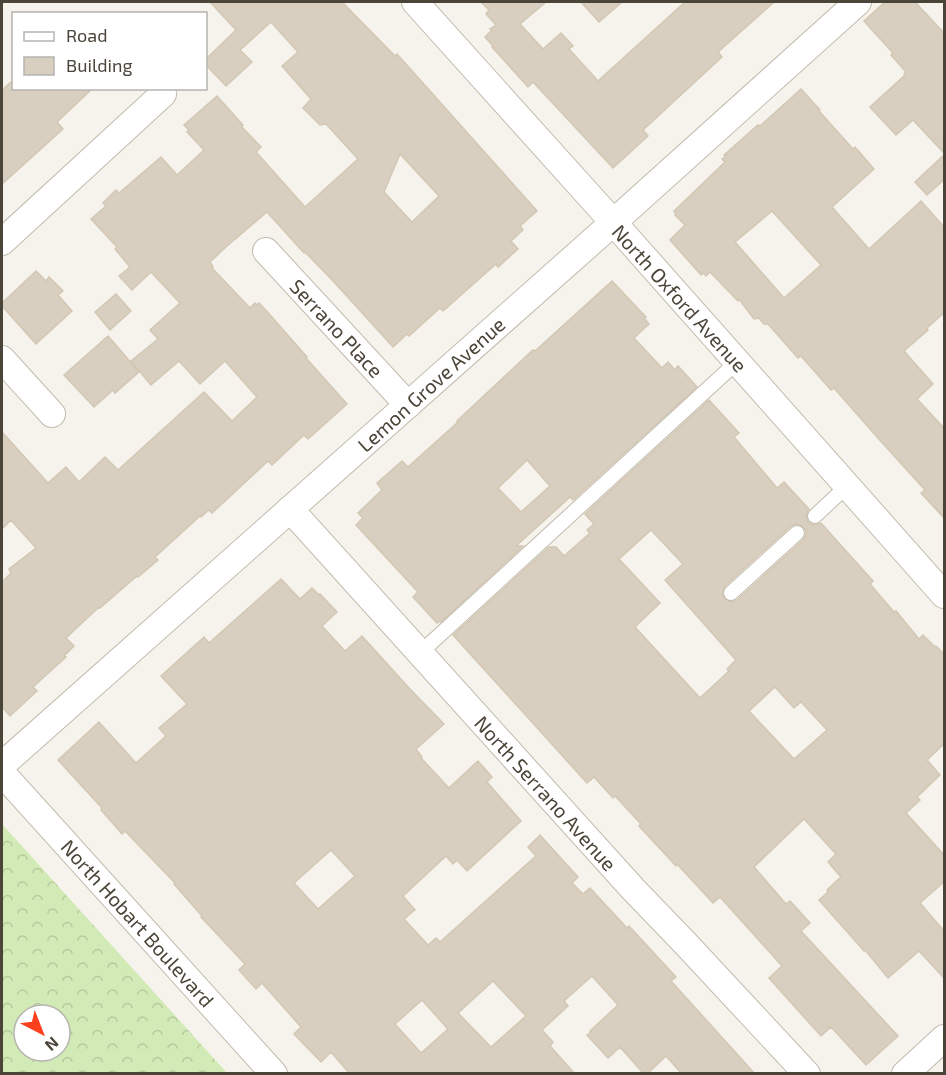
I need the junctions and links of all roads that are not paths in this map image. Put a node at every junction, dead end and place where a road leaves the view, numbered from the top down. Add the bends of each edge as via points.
1 (415, 2) edge
2 (858, 2) edge
3 (163, 94) dead end
4 (613, 222) junction
5 (2, 242) edge
6 (266, 252) dead end
7 (2, 360) edge
8 (737, 362) junction
9 (408, 405) junction
10 (52, 414) dead end
11 (847, 486) junction
12 (290, 509) junction
13 (815, 516) dead end
14 (797, 533) dead end
15 (731, 593) dead end
16 (945, 595) edge
17 (420, 653) junction
18 (2, 765) edge
19 (2, 773) edge
20 (945, 1038) edge
21 (274, 1074) edge
22 (807, 1074) edge
23 (905, 1074) edge

1 - 4 street, North Oxford Avenue
2 - 4 street, Lemon Grove Avenue
3 - 5 street
4 - 8 street, North Oxford Avenue
4 - 9 street, Lemon Grove Avenue
6 - 9 street, Serrano Place
7 - 10 street
8 - 11 street, North Oxford Avenue
8 - 17 lane
9 - 12 street, Lemon Grove Avenue
11 - 13 lane
11 - 16 street, North Oxford Avenue
12 - 17 street, North Serrano Avenue
12 - 18 street, Lemon Grove Avenue
14 - 15 lane
17 - 22 street, North Serrano Avenue
19 - 21 street, North Hobart Boulevard
20 - 23 street

